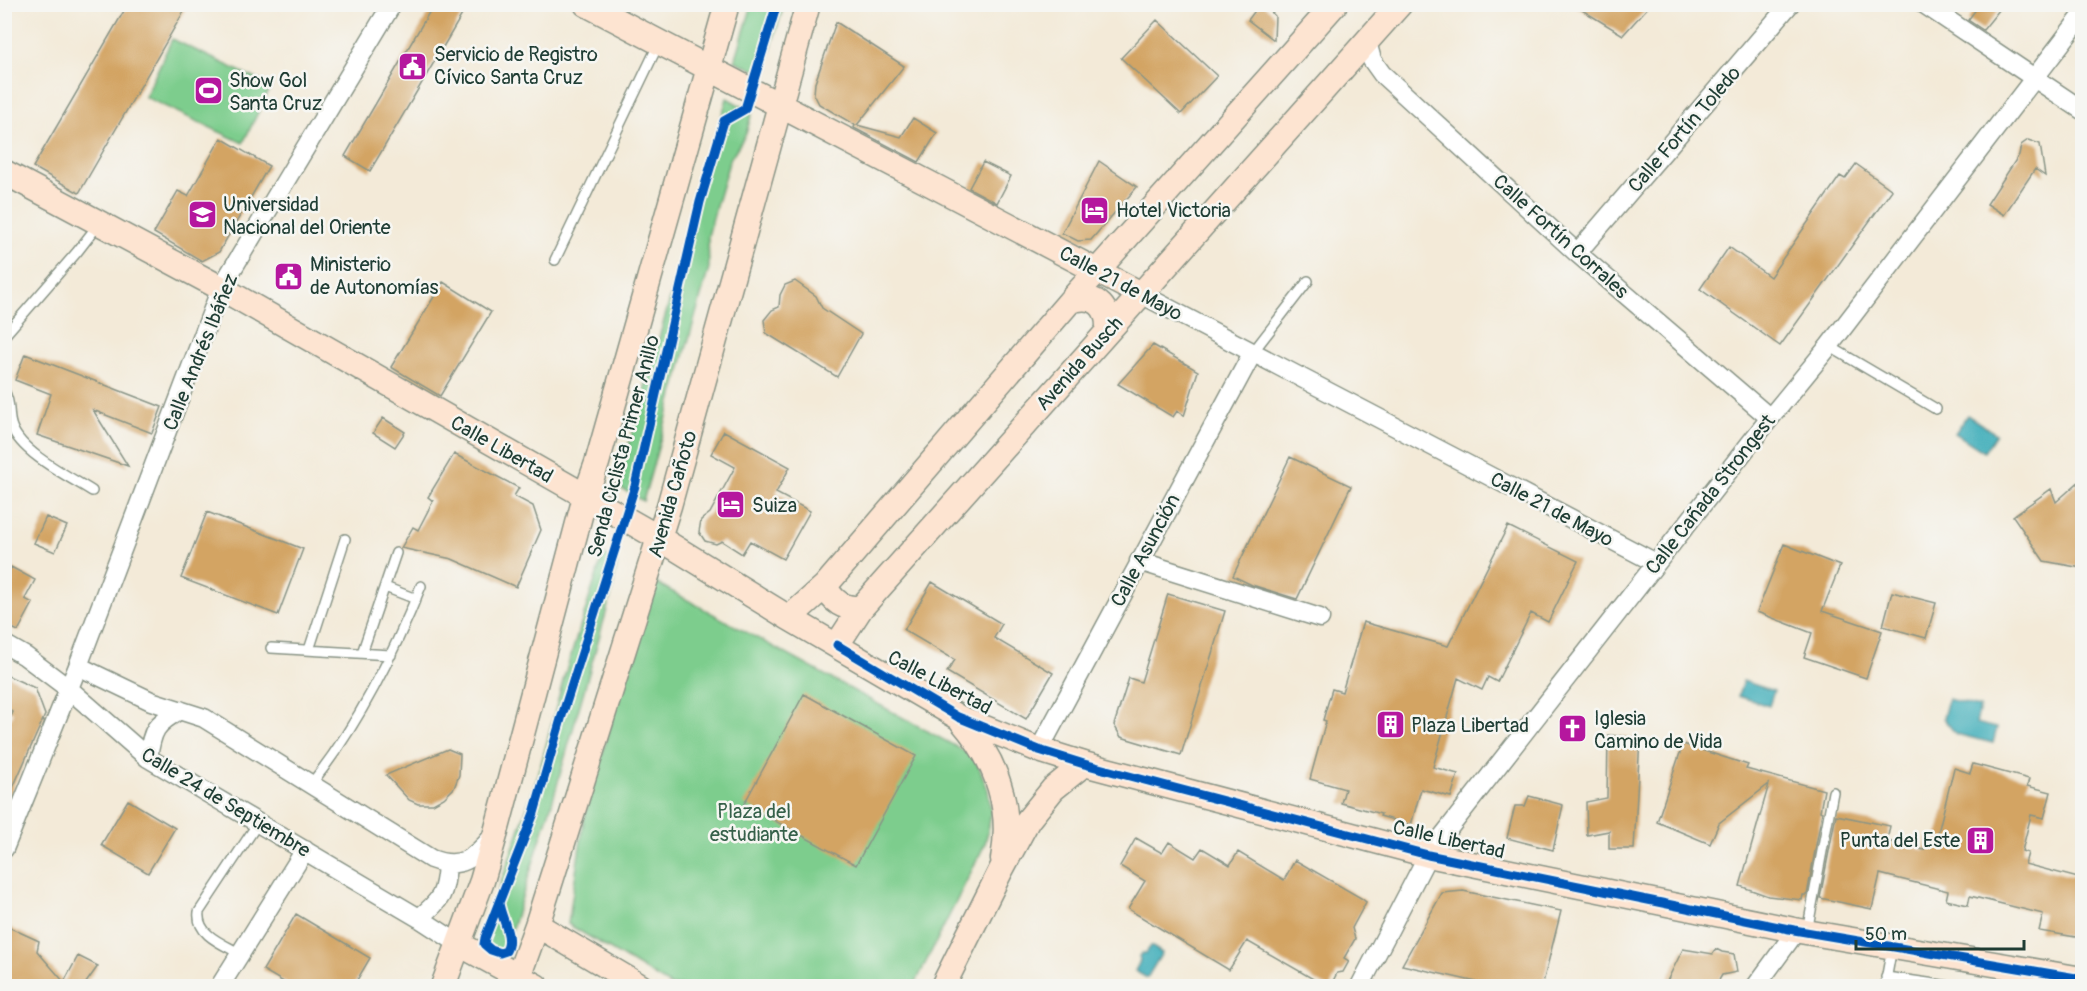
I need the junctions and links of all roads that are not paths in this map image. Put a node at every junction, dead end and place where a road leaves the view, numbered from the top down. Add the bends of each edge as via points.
1 (392, 4) edge
2 (586, 4) edge
3 (727, 4) edge
4 (808, 4) edge
5 (1335, 4) edge
6 (1400, 4) edge
7 (1790, 4) edge
8 (1924, 4) edge
9 (2082, 15) edge
10 (1367, 42) junction
11 (658, 43) junction
12 (708, 68) junction
13 (2034, 77) junction
14 (780, 106) junction
15 (2082, 110) edge
16 (4, 172) edge
17 (100, 223) junction
18 (1577, 253) junction
19 (555, 260) dead end
20 (1098, 270) junction
21 (1308, 281) dead end
22 (221, 288) junction
23 (1141, 294) junction
24 (1070, 301) junction
25 (1108, 330) junction
26 (4, 336) edge
27 (1829, 346) junction
28 (1253, 352) junction
29 (4, 391) edge
30 (1936, 409) dead end
31 (1770, 417) junction
32 (92, 491) dead end
33 (585, 496) junction
34 (659, 538) junction
35 (345, 539) dead end
36 (396, 553) dead end
37 (1139, 561) junction
38 (1656, 563) junction
39 (422, 586) dead end
40 (825, 586) junction
41 (385, 587) junction
42 (416, 599) junction
43 (861, 608) junction
44 (789, 618) junction
45 (1320, 618) dead end
46 (4, 644) edge
47 (837, 645) junction
48 (271, 648) dead end
49 (309, 650) junction
50 (362, 653) junction
51 (391, 655) junction
52 (78, 666) junction
53 (69, 689) junction
54 (180, 710) junction
55 (958, 717) junction
56 (1039, 750) junction
57 (148, 758) junction
58 (1084, 764) junction
59 (311, 784) junction
60 (1833, 792) dead end
61 (258, 823) junction
62 (496, 832) junction
63 (4, 849) edge
64 (305, 850) junction
65 (1428, 855) junction
66 (447, 865) junction
67 (1001, 870) junction
68 (419, 918) junction
69 (537, 925) junction
70 (1801, 931) junction
71 (459, 944) junction
72 (1892, 947) junction
73 (241, 954) junction
74 (2082, 979) edge
75 (1886, 982) edge
76 (523, 984) edge
77 (220, 987) edge
78 (443, 987) edge
79 (640, 987) edge
80 (943, 987) edge
81 (1360, 987) edge
82 (1756, 987) edge
83 (1949, 987) edge

1 - 22 street, Calle Andrés Ibáñez
2 - 11 main road, Calle 21 de Mayo
3 - 12 main road
4 - 14 main road, Avenida Cañoto
5 - 20 main road
6 - 10 main road, Avenida Busch
7 - 18 street, Calle Fortín Toledo
8 - 13 street
9 - 13 street, Calle Cañada Strongest
10 - 18 street, Calle Fortín Corrales via 1372,60 1382,74
10 - 23 main road, Avenida Busch
11 - 12 main road, Calle 21 de Mayo
11 - 19 lane
12 - 14 main road, Calle 21 de Mayo
12 - 33 main road
13 - 15 street
13 - 27 street, Calle Cañada Strongest
14 - 20 main road, Calle 21 de Mayo
14 - 34 main road, Avenida Cañoto
16 - 17 main road, Calle Libertad
17 - 22 main road, Calle Libertad
17 - 26 lane
18 - 31 street, Calle Fortín Corrales
20 - 23 main road, Calle 21 de Mayo
20 - 24 main road
21 - 28 lane
22 - 33 main road, Calle Libertad
22 - 52 street, Calle Andrés Ibáñez
23 - 25 main road, Avenida Busch
23 - 28 street, Calle 21 de Mayo
24 - 25 main road via 1080,298 1098,303 1105,311
24 - 40 main road
25 - 43 main road, Avenida Busch
27 - 30 lane
27 - 31 street, Calle Cañada Strongest
28 - 37 street, Calle Asunción
28 - 38 street, Calle 21 de Mayo
29 - 32 lane via 9,399 12,427 20,441
31 - 38 street, Calle Cañada Strongest
33 - 34 main road, Calle Libertad
33 - 62 main road
34 - 44 main road, Calle Libertad
34 - 69 main road, Avenida Cañoto
35 - 49 lane
36 - 41 lane
37 - 45 street
37 - 56 street, Calle Asunción
38 - 65 street, Calle Cañada Strongest
39 - 42 lane
40 - 43 main road via 843,606
40 - 44 main road
41 - 42 lane
41 - 50 lane
42 - 51 lane
43 - 47 main road, Avenida Busch
44 - 47 main road, Calle Libertad
46 - 53 street, Calle 24 de Septiembre
47 - 55 main road, Calle Libertad
48 - 49 lane
49 - 50 lane
50 - 51 lane
51 - 59 lane via 332,758
52 - 53 street, Calle Andrés Ibáñez
52 - 54 street via 151,701
53 - 57 street, Calle 24 de Septiembre
53 - 63 street, Calle Andrés Ibáñez
54 - 57 street via 154,728
54 - 59 street via 204,718
55 - 56 main road, Calle Libertad
55 - 67 main road via 977,738 998,779 1006,824
56 - 58 main road, Calle Libertad
57 - 61 street, Calle 24 de Septiembre
58 - 65 main road, Calle Libertad
58 - 67 main road via 1044,799
59 - 66 street via 430,859
60 - 70 lane
61 - 64 street, Calle 24 de Septiembre
61 - 73 lane via 199,912 201,930
62 - 66 street via 481,850 463,862
62 - 71 main road
64 - 68 street, Calle 24 de Septiembre
64 - 73 street
65 - 70 main road, Calle Libertad
65 - 81 street, Calle Cañada Strongest
66 - 68 street via 444,892 438,903
67 - 80 main road
68 - 71 street, Calle 24 de Septiembre
69 - 76 main road, Avenida Cañoto
69 - 79 main road
70 - 72 main road, Calle Libertad
70 - 82 street via 1791,938
71 - 76 main road
71 - 78 main road
72 - 74 main road, Calle Libertad
72 - 75 lane
73 - 77 street
75 - 83 lane

